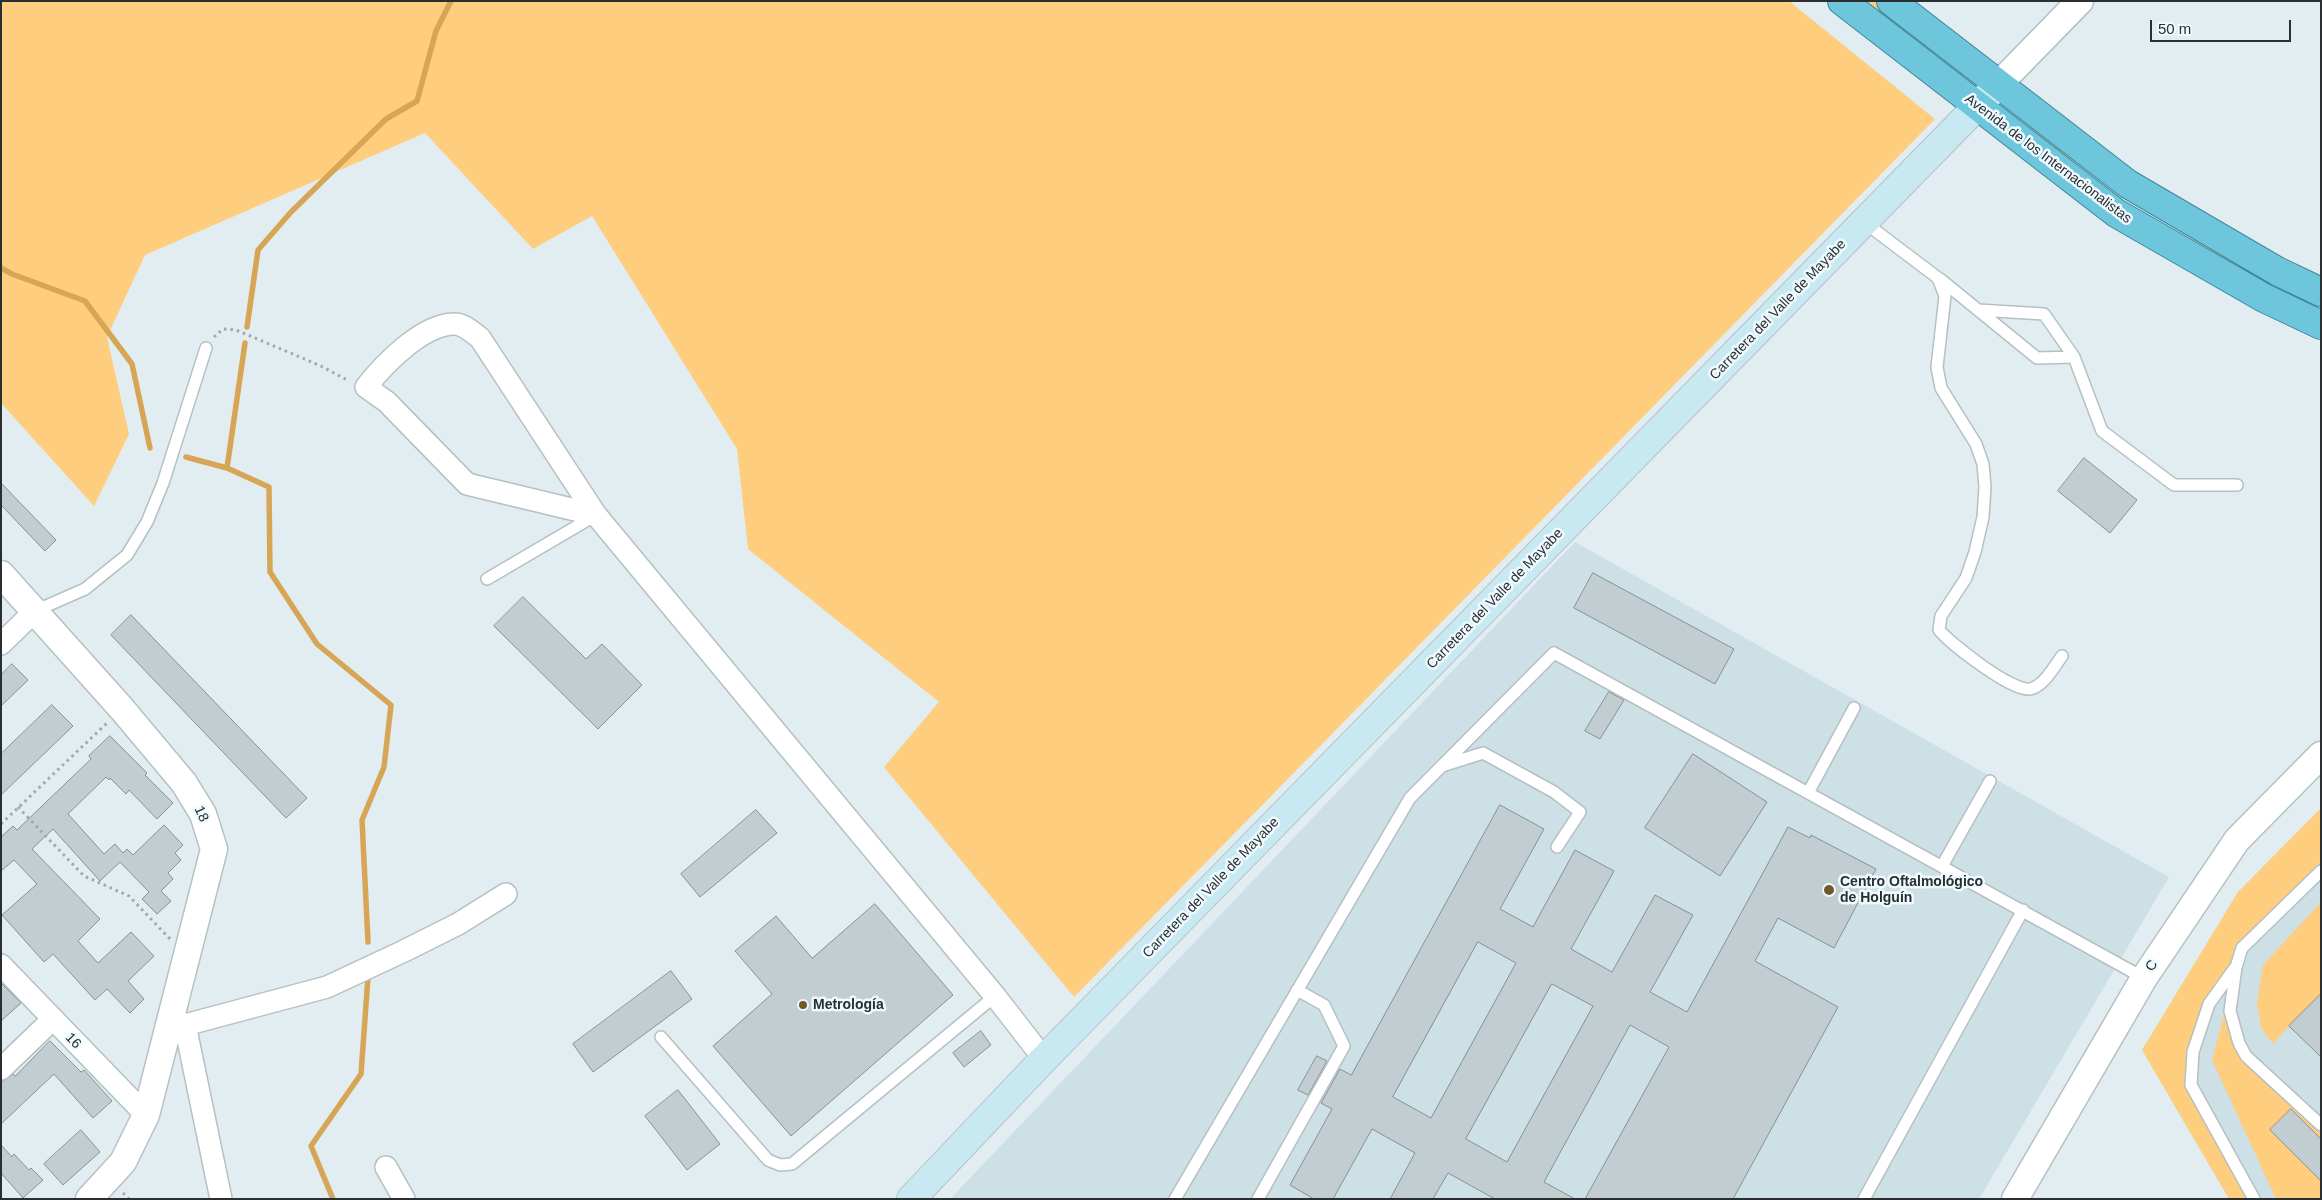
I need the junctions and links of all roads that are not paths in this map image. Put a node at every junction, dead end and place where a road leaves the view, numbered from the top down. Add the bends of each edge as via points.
1 (1842, 1) edge
2 (1891, 1) edge
3 (2080, 1) edge
4 (1998, 85) junction
5 (1977, 107) junction
6 (1864, 222) junction
7 (1938, 278) junction
8 (2321, 292) edge
9 (1978, 310) junction
10 (2321, 325) edge
11 (206, 348) road end
12 (2074, 357) junction
13 (2238, 485) dead end
14 (596, 515) junction
15 (1, 574) edge
16 (487, 579) dead end
17 (35, 612) junction
18 (1, 644) edge
19 (2062, 656) dead end
20 (1854, 708) dead end
21 (2321, 755) edge
22 (1440, 767) junction
23 (1990, 781) dead end
24 (1808, 792) junction
25 (1557, 847) dead end
26 (1942, 866) junction
27 (2321, 870) edge
28 (506, 894) dead end
29 (2023, 910) junction
30 (1, 965) edge
31 (2236, 967) junction
32 (2144, 978) junction
33 (1297, 990) junction
34 (995, 996) junction
35 (52, 1020) junction
36 (178, 1021) junction
37 (661, 1037) dead end
38 (1044, 1059) junction
39 (1, 1069) edge
40 (146, 1115) junction
41 (2321, 1125) edge
42 (386, 1167) dead end
43 (920, 1196) edge
44 (90, 1199) edge
45 (221, 1199) edge
46 (404, 1199) edge
47 (1175, 1199) edge
48 (1258, 1199) edge
49 (1864, 1199) edge
50 (2015, 1199) edge
51 (2254, 1199) edge

1 - 5 highway, Avenida de los Internacionalistas
2 - 4 highway, Avenida de los Internacionalistas
3 - 4 street, Carretera del Valle de Mayabe
4 - 5 main road, Carretera del Valle de Mayabe
4 - 8 highway, Avenida de los Internacionalistas via 2128,184 2277,272
5 - 6 main road, Carretera del Valle de Mayabe
5 - 10 highway, Avenida de los Internacionalistas via 2116,213 2264,298
6 - 7 lane
6 - 38 main road, Carretera del Valle de Mayabe
7 - 9 lane
7 - 19 lane via 1945,296 1937,366 1941,388 1976,444 1985,487 1975,552 1966,578 1941,616 1939,630 1958,648 2007,682 2023,689 2039,686
9 - 12 lane via 2036,358
9 - 12 lane via 2044,314
11 - 17 lane via 160,491 147,522 127,555 85,589
12 - 13 lane via 2102,431 2174,485
14 - 14 street via 480,338 466,327 454,323 433,328 385,363 366,386 387,402 467,484
14 - 16 lane
14 - 34 street
15 - 17 street, 18
17 - 18 street
17 - 36 street, 18 via 184,783 203,814 214,849 186,956
20 - 24 lane
21 - 32 street, C via 2237,840
22 - 24 lane via 1554,653
22 - 25 lane via 1482,753 1554,792 1580,812
22 - 33 lane via 1410,798
23 - 26 lane
24 - 26 lane
26 - 29 lane
27 - 31 lane via 2242,948
28 - 36 street via 428,940 326,987
29 - 32 lane
29 - 49 lane
30 - 35 street, 16
31 - 41 lane via 2230,1011 2239,1043 2246,1056
31 - 51 lane via 2209,1004 2194,1052 2191,1085
32 - 50 street, C
33 - 47 lane
33 - 48 lane via 1324,1006 1344,1046
34 - 37 lane via 792,1164 780,1165 768,1160
34 - 38 street
35 - 39 street
35 - 40 street, 16
36 - 40 street, 18
36 - 45 street
38 - 43 main road, Carretera del Valle de Mayabe
40 - 44 street, 18 via 123,1162
42 - 46 street

